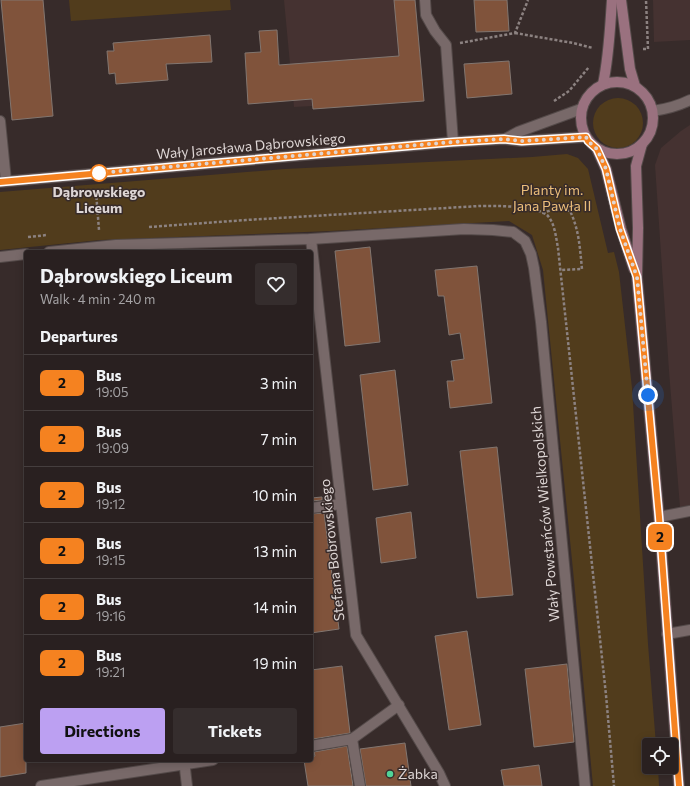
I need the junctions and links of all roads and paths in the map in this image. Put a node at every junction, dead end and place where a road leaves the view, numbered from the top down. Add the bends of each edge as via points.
1 (425, 0) edge
2 (528, 0) edge
3 (612, 0) edge
4 (621, 0) edge
5 (515, 33) junction
6 (446, 45) junction
7 (596, 48) dead end
8 (591, 61) dead end
9 (603, 84) junction
10 (635, 86) junction
11 (690, 100) edge
12 (552, 102) dead end
13 (581, 109) junction
14 (653, 111) junction
15 (0, 121) edge
16 (586, 137) junction
17 (504, 139) junction
18 (453, 142) junction
19 (642, 144) junction
20 (597, 149) junction
21 (3, 181) edge
22 (96, 192) dead end
23 (542, 213) junction
24 (143, 227) dead end
25 (105, 230) dead end
26 (53, 235) dead end
27 (23, 238) dead end
28 (311, 239) junction
29 (116, 248) edge
30 (82, 250) edge
31 (312, 250) edge
32 (24, 254) edge
33 (0, 257) edge
34 (313, 257) edge
35 (560, 270) junction
36 (637, 277) junction
37 (341, 504) junction
38 (313, 508) edge
39 (690, 511) edge
40 (659, 517) junction
41 (690, 630) edge
42 (667, 634) junction
43 (398, 705) junction
44 (352, 739) junction
45 (313, 746) edge
46 (184, 762) edge
47 (41, 786) edge
48 (187, 786) edge
49 (360, 786) edge
50 (445, 786) edge
51 (585, 786) edge
52 (614, 786) edge
53 (679, 786) edge

1 - 6 street via 426,15
2 - 5 path
3 - 9 main road
4 - 10 main road via 630,69
5 - 6 path
5 - 7 path
6 - 18 street
8 - 12 path via 589,68 569,91
9 - 10 main road via 625,82
9 - 13 main road via 593,90
10 - 14 main road via 643,92
11 - 14 street via 667,109
13 - 16 main road via 580,120
13 - 17 street, Wały Jarosława Dąbrowskiego
14 - 19 main road via 652,129
15 - 21 street
16 - 17 street, Wały Jarosława Dąbrowskiego via 522,141
16 - 20 main road
17 - 18 street, Wały Jarosława Dąbrowskiego
18 - 21 street, Wały Jarosława Dąbrowskiego
19 - 20 main road via 636,150 618,154
19 - 36 main road via 636,166
20 - 36 main road via 606,169 620,229
22 - 25 path via 99,230
23 - 24 path via 511,207 479,206
23 - 35 path via 547,216 555,231
23 - 35 path via 555,209 564,210 570,211 573,218 579,238 582,269
26 - 27 path
28 - 29 street
28 - 31 street, Stefana Bobrowskiego
28 - 51 street, Wały Powstańców Wielkopolskich via 464,229 513,232 525,241 534,268 541,322
29 - 30 street
32 - 33 street
34 - 37 street, Stefana Bobrowskiego
35 - 52 path
36 - 40 main road
37 - 38 street
37 - 43 street, Stefana Bobrowskiego via 356,635
39 - 40 street
40 - 42 main road
41 - 42 street
42 - 53 main road
43 - 44 street
43 - 50 street, Stefana Bobrowskiego
44 - 45 street
44 - 49 street
46 - 47 street
46 - 48 street

